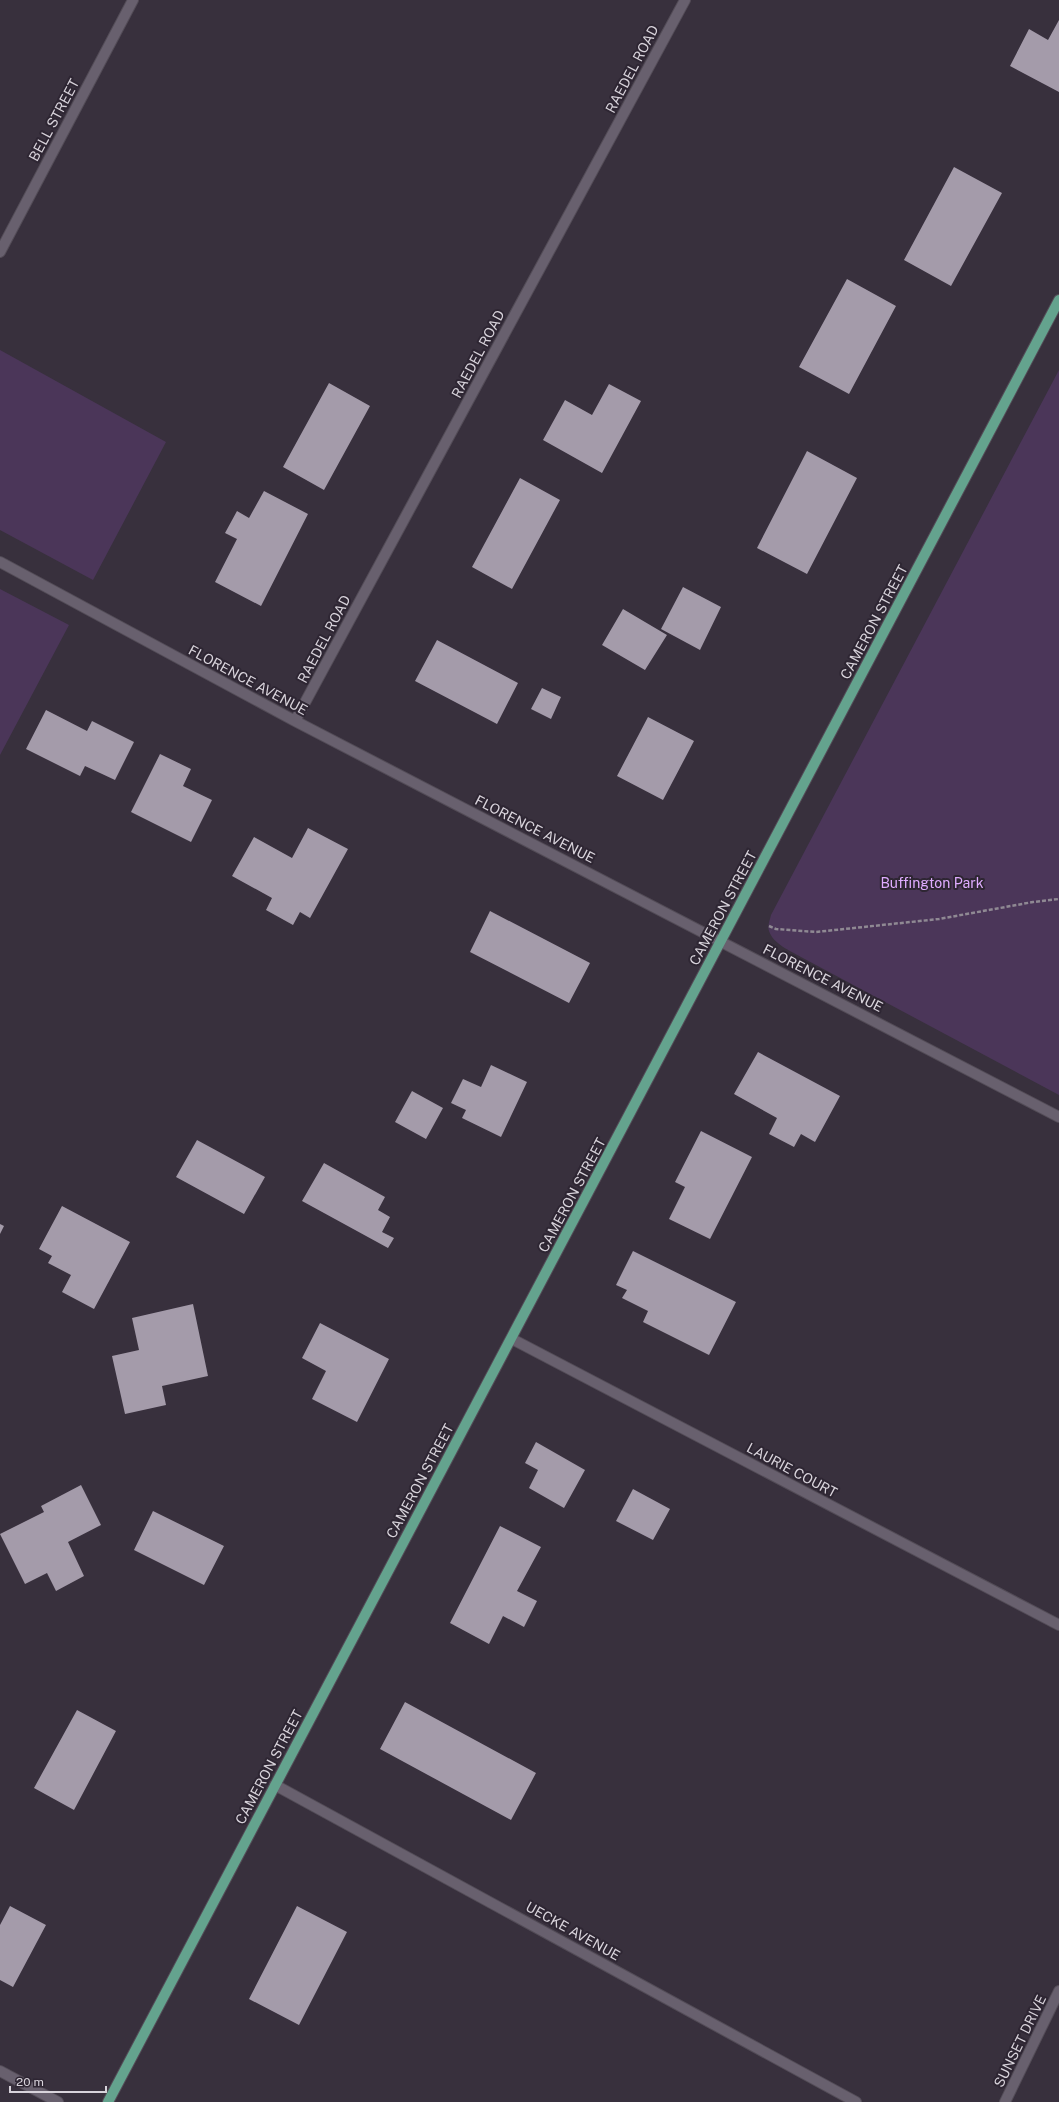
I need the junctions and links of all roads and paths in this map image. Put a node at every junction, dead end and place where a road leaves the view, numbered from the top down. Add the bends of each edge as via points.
1 (133, 0) edge
2 (685, 0) edge
3 (0, 252) edge
4 (1059, 300) edge
5 (0, 562) edge
6 (295, 721) junction
7 (1059, 899) edge
8 (769, 926) dead end
9 (722, 941) junction
10 (1059, 1116) edge
11 (512, 1339) junction
12 (1059, 1625) edge
13 (275, 1785) junction
14 (1059, 1991) edge
15 (0, 2071) edge
16 (58, 2102) edge
17 (108, 2102) edge
18 (856, 2102) edge
19 (1006, 2102) edge

1 - 3 street, BELL STREET
2 - 6 street, RAEDEL ROAD
4 - 9 main road, CAMERON STREET
5 - 6 street, FLORENCE AVENUE
6 - 9 street, FLORENCE AVENUE
7 - 8 path via 939,919 816,932 776,929
9 - 10 street, FLORENCE AVENUE
9 - 11 main road, CAMERON STREET
11 - 12 street, LAURIE COURT
11 - 13 main road, CAMERON STREET
13 - 17 main road, CAMERON STREET
13 - 18 street, UECKE AVENUE
14 - 19 street, SUNSET DRIVE
15 - 16 street

